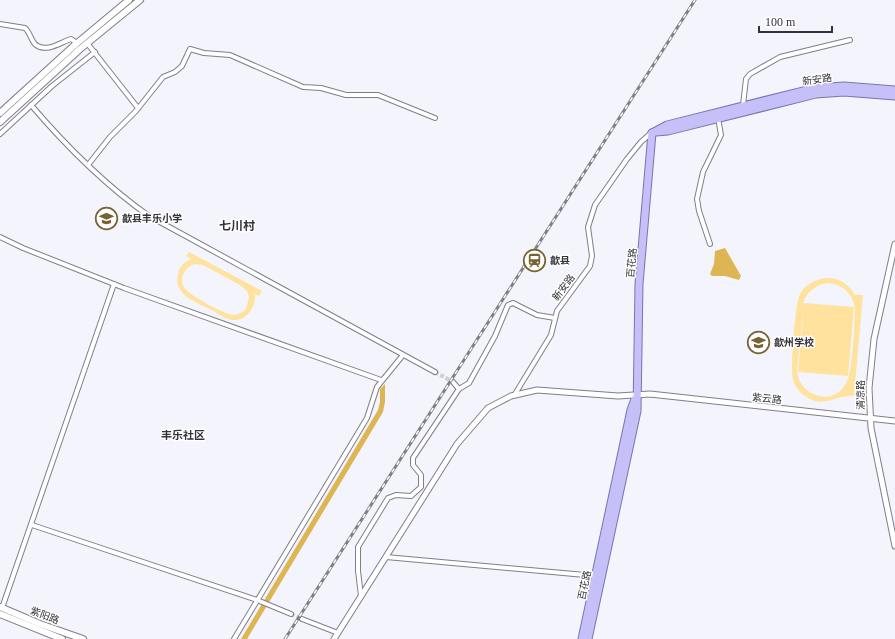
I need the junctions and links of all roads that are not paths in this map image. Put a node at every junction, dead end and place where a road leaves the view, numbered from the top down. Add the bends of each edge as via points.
1 (129, 0) edge
2 (140, 0) edge
3 (0, 24) edge
4 (850, 40) dead end
5 (77, 43) junction
6 (87, 43) junction
7 (95, 52) junction
8 (895, 90) edge
9 (895, 96) edge
10 (31, 105) junction
11 (743, 105) junction
12 (138, 108) junction
13 (0, 113) edge
14 (435, 118) dead end
15 (718, 118) junction
16 (0, 122) edge
17 (652, 133) junction
18 (0, 134) edge
19 (88, 166) junction
20 (0, 237) edge
21 (710, 244) dead end
22 (895, 244) edge
23 (114, 284) junction
24 (555, 318) junction
25 (402, 355) junction
26 (435, 372) tunnel mouth
27 (380, 380) junction
28 (453, 382) tunnel mouth
29 (459, 389) junction
30 (515, 394) junction
31 (637, 395) junction
32 (870, 418) junction
33 (895, 421) edge
34 (32, 525) junction
35 (895, 546) edge
36 (386, 557) junction
37 (596, 576) junction
38 (361, 597) junction
39 (259, 600) junction
40 (1, 610) edge
41 (291, 614) tunnel mouth
42 (302, 619) tunnel mouth
43 (338, 633) junction
44 (62, 639) edge
45 (83, 639) edge
46 (234, 639) edge
47 (334, 639) edge
48 (582, 639) edge
49 (588, 639) edge

1 - 5 main road
2 - 6 main road
3 - 5 street via 26,28 40,46 56,46 71,39
4 - 11 street via 780,57 750,74 746,78
5 - 13 main road
6 - 7 street
6 - 16 main road
7 - 10 street
7 - 12 street
8 - 11 main road, 新安路 via 824,87
9 - 15 main road, 新安路 via 824,93
10 - 18 street
10 - 19 street
11 - 17 main road, 新安路 via 667,125
12 - 14 street via 163,77 182,66 190,49 230,55 301,86 346,95 378,95
12 - 19 street
15 - 17 main road, 新安路
15 - 21 street via 721,135 703,172 697,199
17 - 24 street, 新安路 via 627,159 595,205 588,227 592,256 590,266 559,308
17 - 31 main road, 百花路 via 639,284
19 - 25 street via 129,202 160,223
20 - 23 street
22 - 32 street, 清凉路 via 870,363
23 - 27 street
23 - 34 street
24 - 29 street via 537,315 510,303 469,383
24 - 30 street, 新安路 via 551,335
25 - 26 street
25 - 27 street
27 - 39 street via 367,418
28 - 29 street
29 - 38 street via 413,458 413,465 421,474 421,487 411,496 396,495 388,498 359,544 357,565
30 - 31 street, 紫云路 via 543,390 618,396
30 - 36 street, 紫云路 via 488,408 457,444
31 - 32 street, 紫云路 via 650,394
31 - 37 main road, 百花路 via 631,410
31 - 49 main road, 百花路 via 637,411
32 - 33 street, 紫云路
32 - 35 street, 清凉路
34 - 39 street
34 - 40 street
36 - 37 street
36 - 38 street, 紫云路
37 - 48 main road, 百花路
38 - 43 street, 紫云路
39 - 41 street
39 - 46 street
40 - 44 main road, 紫阳路
40 - 45 main road, 紫阳路
42 - 43 street
43 - 47 street, 紫云路

